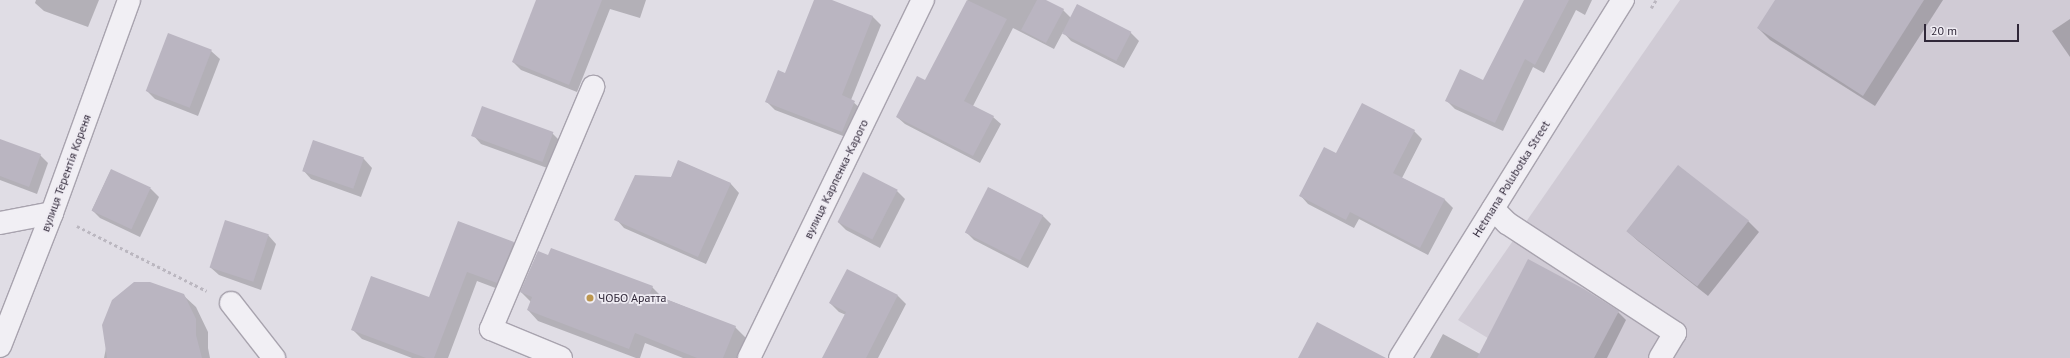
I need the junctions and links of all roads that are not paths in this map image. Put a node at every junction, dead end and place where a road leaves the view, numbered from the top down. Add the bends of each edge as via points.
1 (129, 0) edge
2 (923, 0) edge
3 (1622, 0) edge
4 (593, 87) dead end
5 (1493, 209) junction
6 (52, 213) junction
7 (0, 223) edge
8 (231, 304) road end
9 (0, 346) edge
10 (274, 358) edge
11 (562, 358) edge
12 (749, 358) edge
13 (1400, 358) edge
14 (1660, 358) edge

1 - 6 street, вулиця Терентія Кореня
2 - 12 street, вулиця Карпенка-Карого
3 - 5 street, Hetmana Polubotka Street
4 - 11 street via 491,329
5 - 13 street, Hetmana Polubotka Street
5 - 14 street via 1508,223 1675,333
6 - 7 street
6 - 9 street, вулиця Терентія Кореня
8 - 10 street

